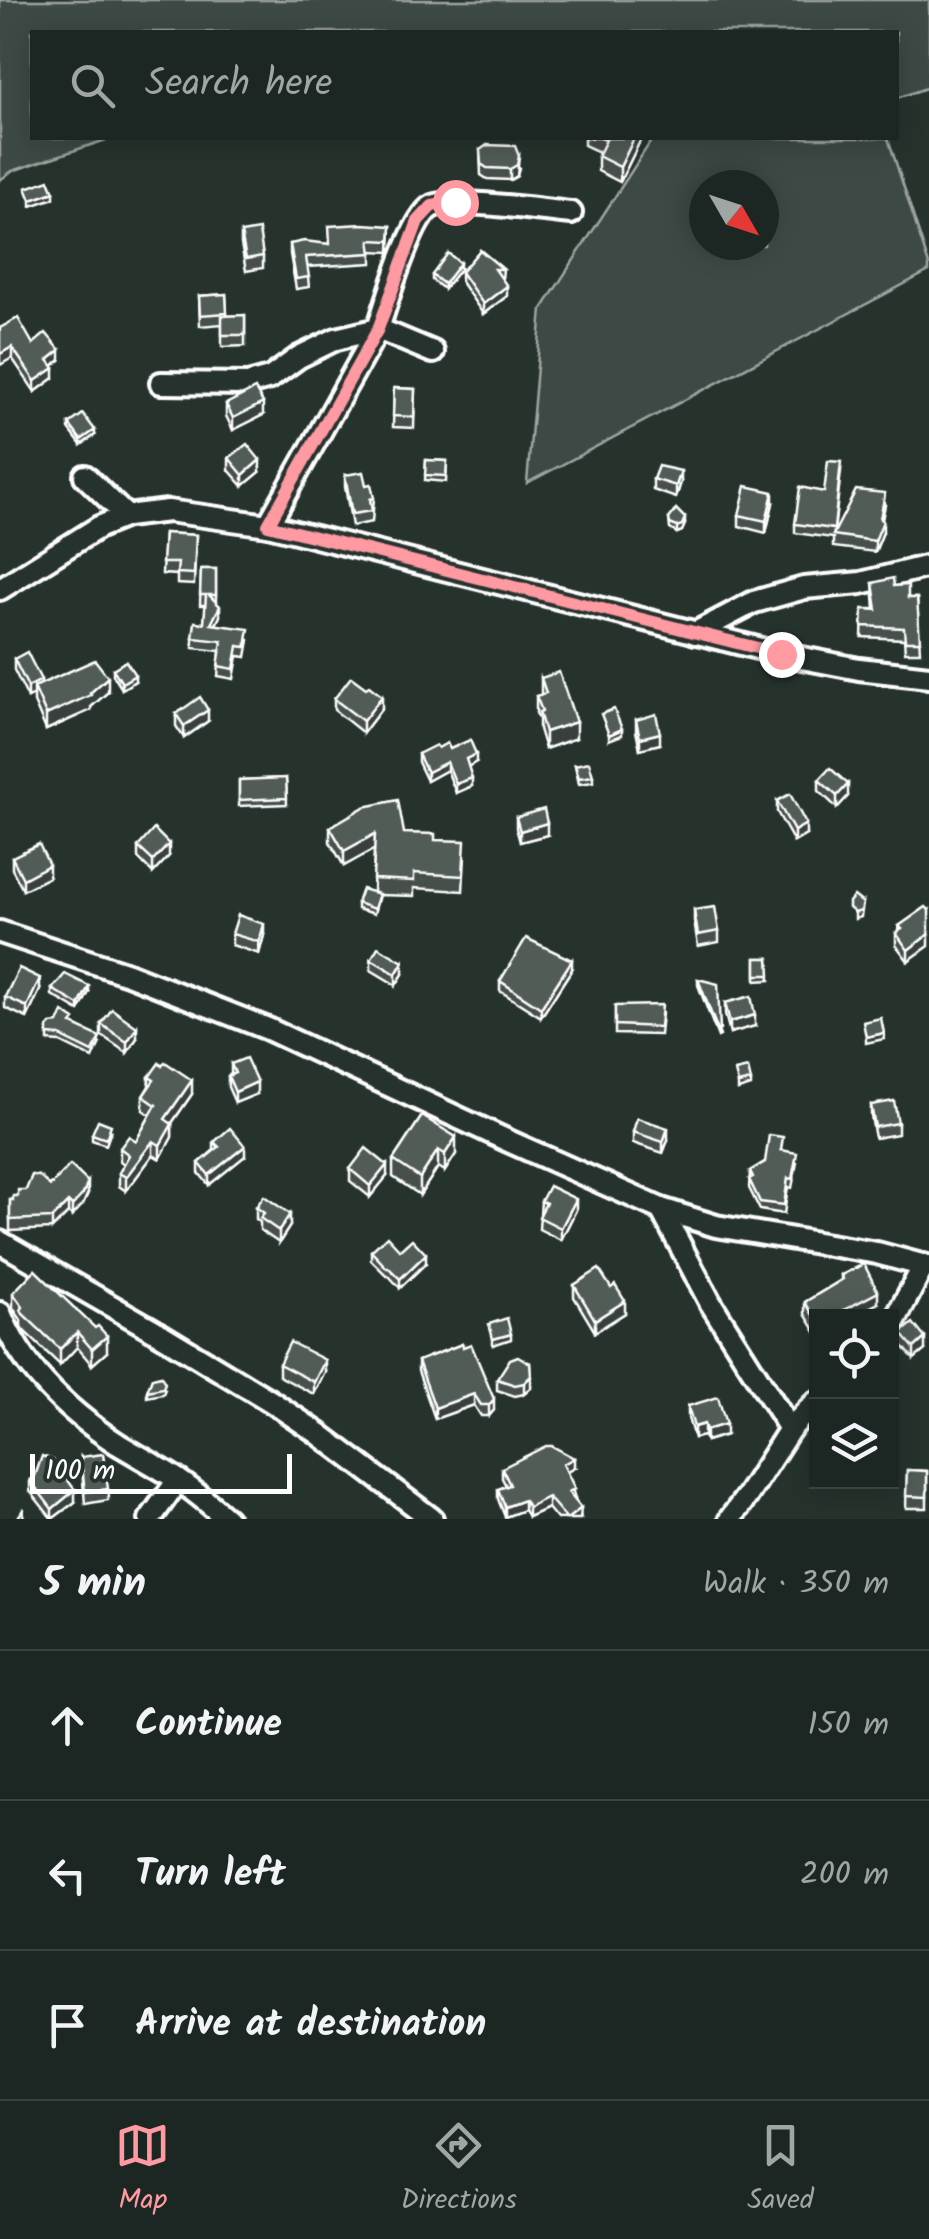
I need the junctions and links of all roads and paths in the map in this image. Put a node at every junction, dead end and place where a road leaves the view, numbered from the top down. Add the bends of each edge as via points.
1 (572, 214) dead end
2 (378, 329) junction
3 (433, 352) dead end
4 (161, 384) dead end
5 (85, 476) dead end
6 (126, 516) junction
7 (268, 525) junction
8 (929, 566) edge
9 (0, 589) edge
10 (695, 633) junction
11 (929, 678) edge
12 (0, 932) edge
13 (661, 1208) junction
14 (0, 1242) edge
15 (926, 1266) edge
16 (0, 1313) edge
17 (899, 1314) edge
18 (809, 1409) edge
19 (790, 1428) junction
20 (178, 1480) junction
21 (150, 1519) edge
22 (227, 1519) edge
23 (432, 1519) edge
24 (730, 1519) edge

1 - 2 street via 455,202 432,206 418,221
2 - 3 street
2 - 4 street via 336,339 248,384
2 - 7 street
5 - 6 street
6 - 7 street via 168,511
6 - 9 street
7 - 10 street
8 - 10 street via 754,602
10 - 11 street
12 - 13 street via 268,1029
13 - 15 street via 716,1226
13 - 19 street via 710,1302
14 - 23 street via 272,1402
15 - 17 street
16 - 20 street via 26,1363 70,1410
18 - 19 street
19 - 24 street
20 - 21 street
20 - 22 street

